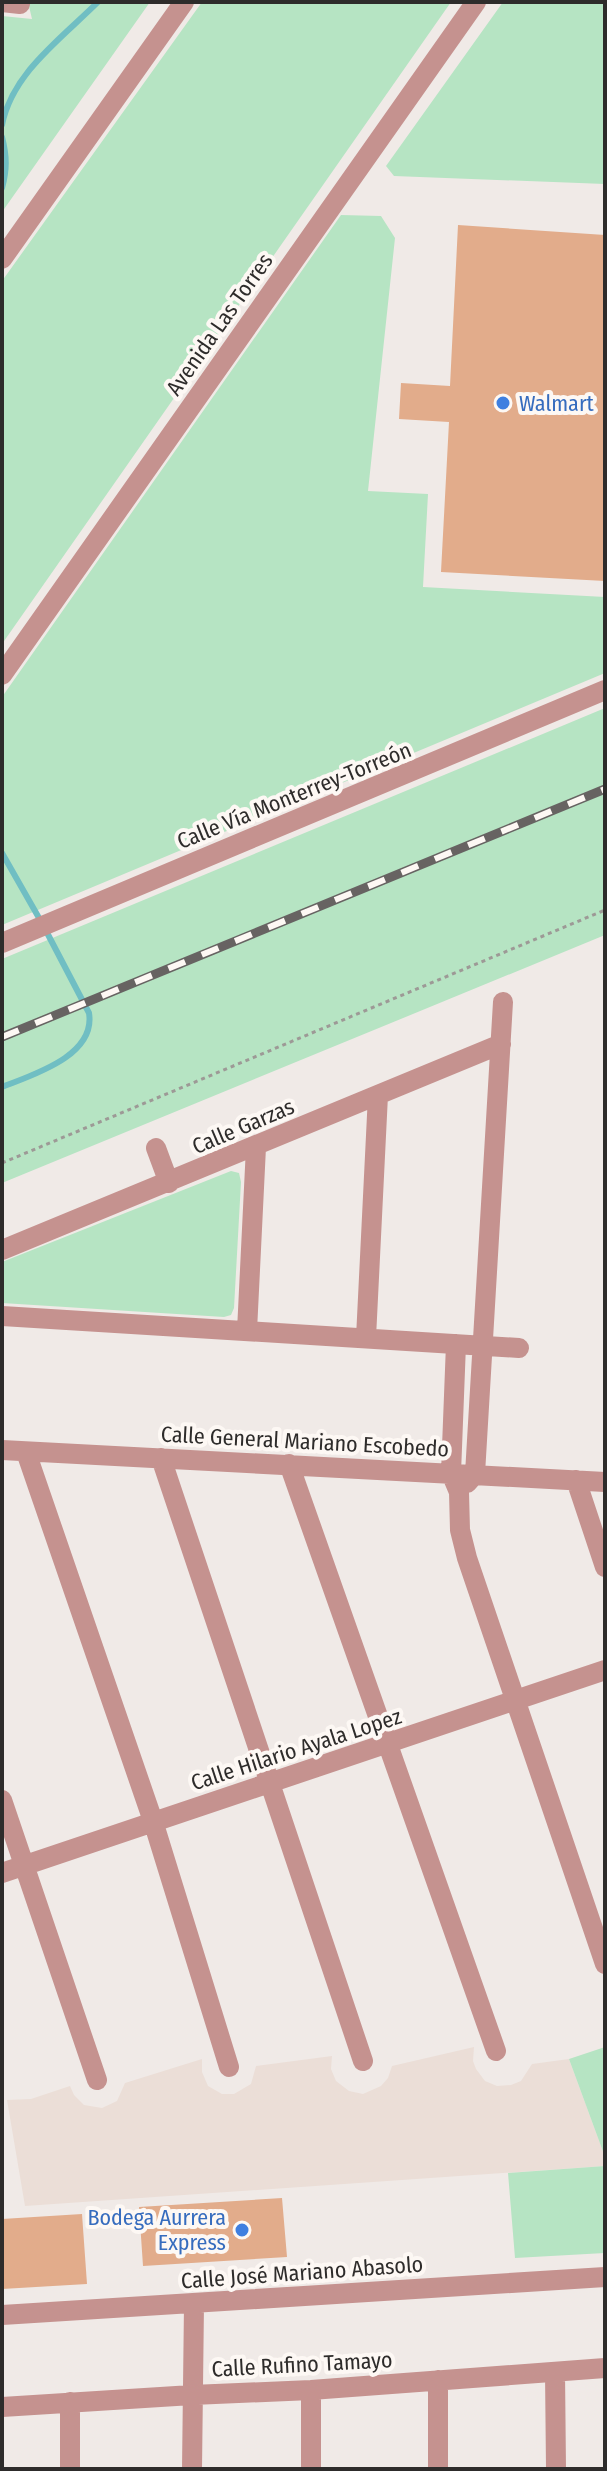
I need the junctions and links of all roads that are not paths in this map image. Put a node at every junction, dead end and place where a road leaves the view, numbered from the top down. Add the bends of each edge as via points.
1 (184, 2) edge
2 (476, 2) edge
3 (2, 259) edge
4 (2, 675) edge
5 (605, 690) edge
6 (2, 943) edge
7 (503, 1002) dead end
8 (501, 1044) junction
9 (378, 1095) junction
10 (256, 1147) junction
11 (156, 1148) dead end
12 (169, 1183) junction
13 (2, 1250) edge
14 (2, 1316) edge
15 (247, 1331) junction
16 (366, 1338) junction
17 (456, 1344) junction
18 (483, 1346) junction
19 (519, 1348) dead end
20 (2, 1450) edge
21 (26, 1452) junction
22 (161, 1458) junction
23 (289, 1464) junction
24 (475, 1474) junction
25 (576, 1480) junction
26 (605, 1482) edge
27 (455, 1483) junction
28 (605, 1567) edge
29 (605, 1670) edge
30 (516, 1699) junction
31 (388, 1744) junction
32 (271, 1783) junction
33 (2, 1800) edge
34 (153, 1821) junction
35 (23, 1866) junction
36 (2, 1873) edge
37 (605, 1964) edge
38 (496, 2051) dead end
39 (363, 2061) dead end
40 (229, 2067) dead end
41 (97, 2080) dead end
42 (605, 2277) edge
43 (194, 2304) junction
44 (2, 2315) edge
45 (605, 2368) edge
46 (555, 2372) junction
47 (438, 2380) junction
48 (311, 2390) junction
49 (192, 2395) junction
50 (70, 2402) junction
51 (2, 2407) edge
52 (70, 2469) edge
53 (192, 2469) edge
54 (311, 2469) edge
55 (438, 2469) edge
56 (556, 2469) edge

1 - 3 street
2 - 4 street, Avenida Las Torres
5 - 6 street, Calle Vía Monterrey-Torreón
7 - 8 street
8 - 9 street, Calle Garzas
8 - 18 street
9 - 10 street, Calle Garzas
9 - 16 street
10 - 12 street, Calle Garzas
10 - 15 street
11 - 12 street
12 - 13 street, Calle Garzas
14 - 15 street
15 - 16 street
16 - 17 street
17 - 18 street
17 - 27 street
18 - 19 street
18 - 24 street
20 - 21 street, Calle General Mariano Escobedo
21 - 22 street, Calle General Mariano Escobedo
21 - 34 street
22 - 23 street, Calle General Mariano Escobedo
22 - 32 street
23 - 27 street, Calle General Mariano Escobedo
23 - 31 street
24 - 25 street, Calle General Mariano Escobedo
24 - 27 street, Calle General Mariano Escobedo
25 - 26 street, Calle General Mariano Escobedo
25 - 28 street
27 - 30 street via 467,1558
29 - 30 street, Calle Hilario Ayala Lopez
30 - 31 street, Calle Hilario Ayala Lopez
30 - 37 street
31 - 32 street, Calle Hilario Ayala Lopez
31 - 38 street
32 - 34 street, Calle Hilario Ayala Lopez
32 - 39 street
33 - 35 street
34 - 35 street, Calle Hilario Ayala Lopez
34 - 40 street
35 - 36 street, Calle Hilario Ayala Lopez
35 - 41 street
42 - 43 street, Calle José Mariano Abasolo
43 - 44 street, Calle José Mariano Abasolo
43 - 49 street
45 - 46 street, Calle Rufino Tamayo
46 - 47 street, Calle Rufino Tamayo
46 - 56 street
47 - 48 street, Calle Rufino Tamayo
47 - 55 street
48 - 49 street, Calle Rufino Tamayo
48 - 54 street
49 - 50 street, Calle Rufino Tamayo
49 - 53 street
50 - 51 street, Calle Rufino Tamayo
50 - 52 street

